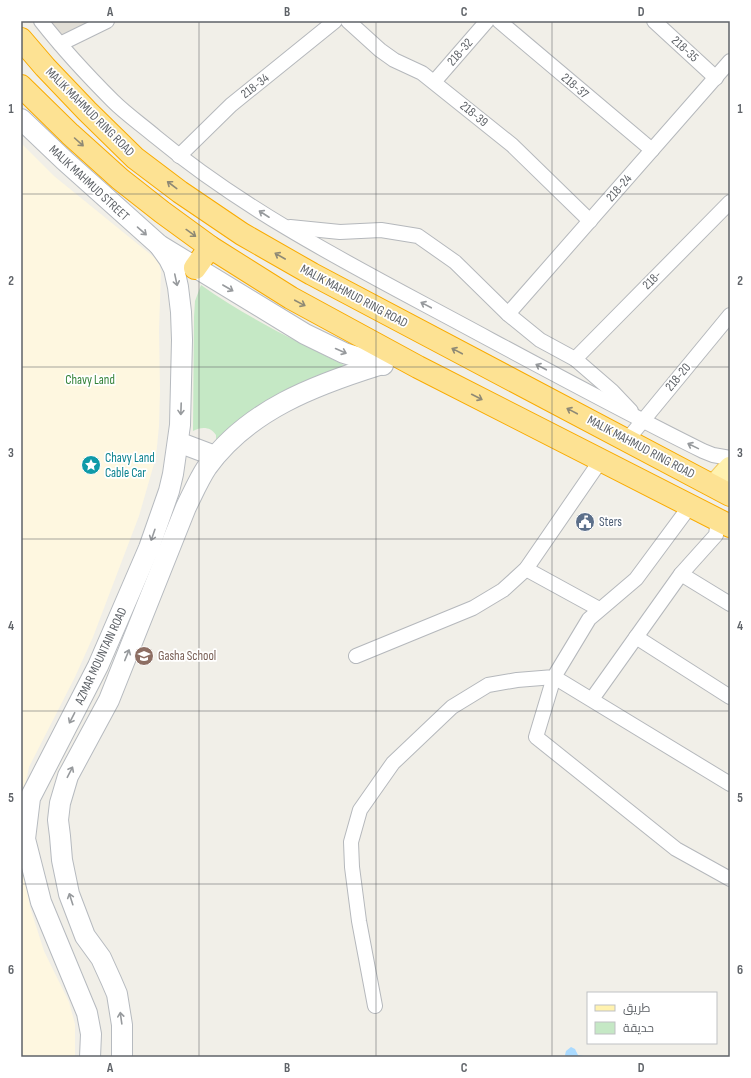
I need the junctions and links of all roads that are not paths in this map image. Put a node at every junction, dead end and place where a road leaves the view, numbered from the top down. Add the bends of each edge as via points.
1 (41, 21) edge
2 (107, 21) edge
3 (335, 21) edge
4 (348, 21) edge
5 (487, 21) edge
6 (499, 21) edge
7 (654, 21) edge
8 (21, 39) edge
9 (60, 44) junction
10 (730, 61) edge
11 (716, 78) junction
12 (434, 82) junction
13 (21, 86) edge
14 (21, 100) edge
15 (54, 118) junction
16 (21, 119) edge
17 (652, 150) junction
18 (180, 156) junction
19 (730, 202) edge
20 (590, 221) junction
21 (284, 227) junction
22 (159, 245) junction
23 (210, 247) junction
24 (195, 268) junction
25 (508, 314) junction
26 (730, 315) edge
27 (575, 358) junction
28 (379, 365) junction
29 (418, 366) junction
30 (641, 421) junction
31 (627, 440) junction
32 (178, 442) junction
33 (215, 456) junction
34 (730, 458) edge
35 (601, 460) junction
36 (730, 468) edge
37 (722, 490) edge
38 (690, 506) junction
39 (724, 523) edge
40 (526, 569) junction
41 (680, 574) junction
42 (730, 604) edge
43 (599, 609) junction
44 (636, 637) junction
45 (356, 656) dead end
46 (554, 677) junction
47 (730, 697) edge
48 (592, 699) junction
49 (730, 784) edge
50 (730, 879) edge
51 (375, 1006) dead end
52 (90, 1057) edge
53 (122, 1057) edge

1 - 9 street
2 - 9 street
3 - 18 street, 218-34 via 231,105
4 - 12 street, 218-39 via 394,60 422,73
5 - 12 street, 218-32
6 - 17 street, 218-37
7 - 11 street, 218-35
31 -> 8 highway, MALIK MAHMUD RING ROAD via 312,274 242,234 135,158 44,67
9 - 18 street via 114,102
10 - 11 street, 218-24
11 - 17 street, 218-24
12 - 20 street, 218-39 via 512,145
13 - 15 highway, MALIK MAHMUD RING ROAD
14 - 15 highway
15 -> 23 highway, MALIK MAHMUD RING ROAD via 120,179
16 -> 22 main road, MALIK MAHMUD STREET
17 - 20 street, 218-24
21 -> 18 street
19 - 27 street, 218-
20 - 25 street, 218-24
21 - 25 street via 340,232 381,230 418,236 455,262
30 -> 21 street
22 - 24 main road
22 -> 32 main road, AZMAR MOUNTAIN ROAD via 174,269 180,299 182,395
23 - 24 highway
23 -> 29 highway, MALIK MAHMUD RING ROAD via 291,298
24 -> 28 main road via 305,334 344,353
25 - 27 street via 540,340
26 - 30 street, 218-20
27 - 30 street
28 - 29 main road
28 - 33 main road, AZMAR MOUNTAIN ROAD via 325,383 275,407 242,429
29 -> 35 highway, MALIK MAHMUD RING ROAD
30 - 31 street, 218-20
34 -> 30 street via 713,455
31 - 37 highway, MALIK MAHMUD RING ROAD
32 - 33 main road
32 -> 52 main road, AZMAR MOUNTAIN ROAD via 169,491 149,548 98,666 30,798 25,839 41,902 87,1013 91,1034
53 -> 33 main road, AZMAR MOUNTAIN ROAD via 122,1025 117,994 101,958 86,936 69,894 62,860 58,820 60,804 68,776 109,700 186,507 200,478
35 - 38 highway, MALIK MAHMUD RING ROAD
35 - 40 street
36 - 37 main road
38 - 39 highway, MALIK MAHMUD RING ROAD
38 - 43 street via 636,579
39 - 41 street
40 - 43 street
40 - 45 street via 502,590 473,608
41 - 42 street
41 - 44 street
43 - 46 street via 589,619
44 - 47 street
44 - 48 street
46 - 48 street
46 - 50 street via 536,737 676,849
46 - 51 street via 488,685 452,706 393,763 360,810 351,842 352,866 359,921
48 - 49 street

